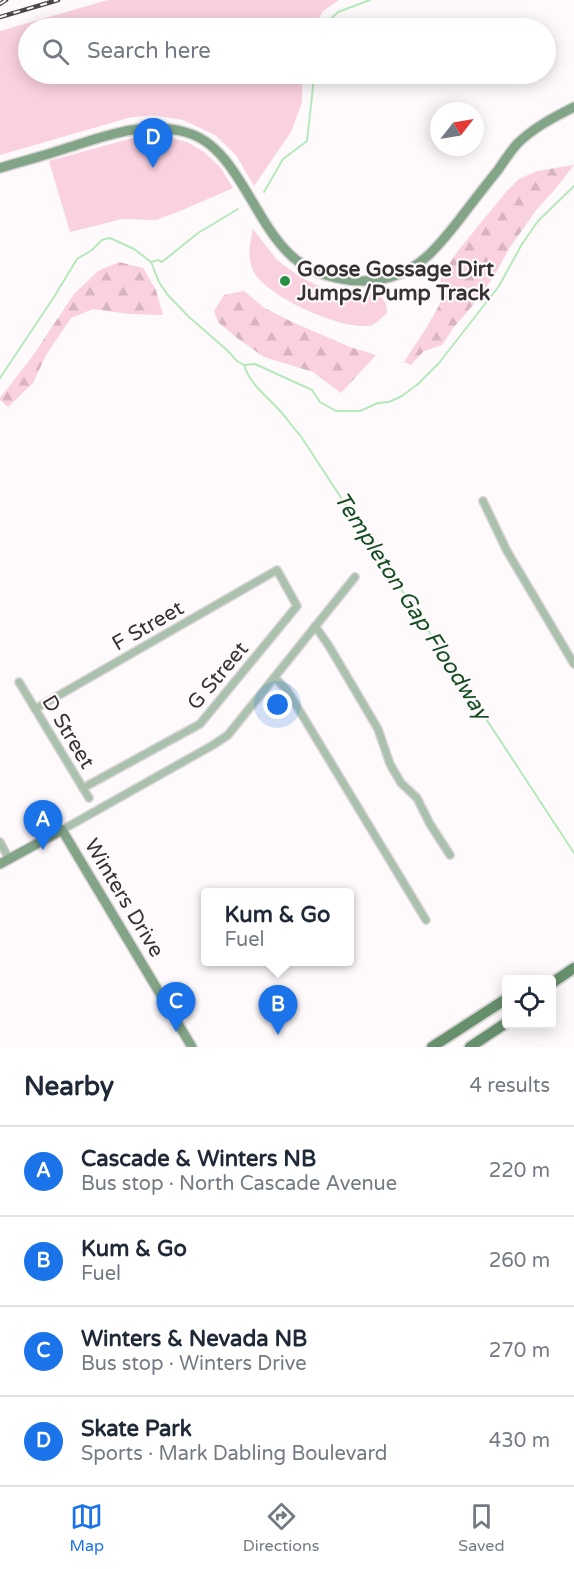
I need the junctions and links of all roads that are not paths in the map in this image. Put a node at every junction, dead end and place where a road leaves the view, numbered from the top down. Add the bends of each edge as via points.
1 (574, 107) edge
2 (0, 168) edge
3 (483, 501) dead end
4 (277, 570) joint
5 (355, 578) dead end
6 (315, 626) junction
7 (574, 664) edge
8 (275, 678) junction
9 (19, 682) dead end
10 (35, 709) junction
11 (83, 788) junction
12 (96, 811) junction
13 (62, 830) junction
14 (0, 842) edge
15 (450, 855) dead end
16 (9, 859) junction
17 (0, 864) edge
18 (426, 920) dead end
19 (574, 968) edge
20 (556, 980) edge
21 (502, 1002) edge
22 (502, 1026) edge
23 (192, 1047) edge
24 (432, 1047) edge
25 (470, 1047) edge

1 - 2 street via 518,143 435,250 391,277 365,281 320,274 299,262 267,227 226,160 203,140 186,132 154,127 135,129
3 - 7 street via 507,551
4 - 10 street, F Street
4 - 11 street, G Street via 297,606 200,724
5 - 6 street
6 - 8 street
6 - 15 street via 378,729 390,764 417,798
8 - 12 street via 222,740
8 - 18 street via 287,690
9 - 10 street, D Street
10 - 11 street, D Street
11 - 12 street, D Street
12 - 13 street
13 - 16 street
13 - 23 street, Winters Drive
14 - 16 street
16 - 17 street
19 - 20 main road
21 - 24 main road
22 - 25 main road

